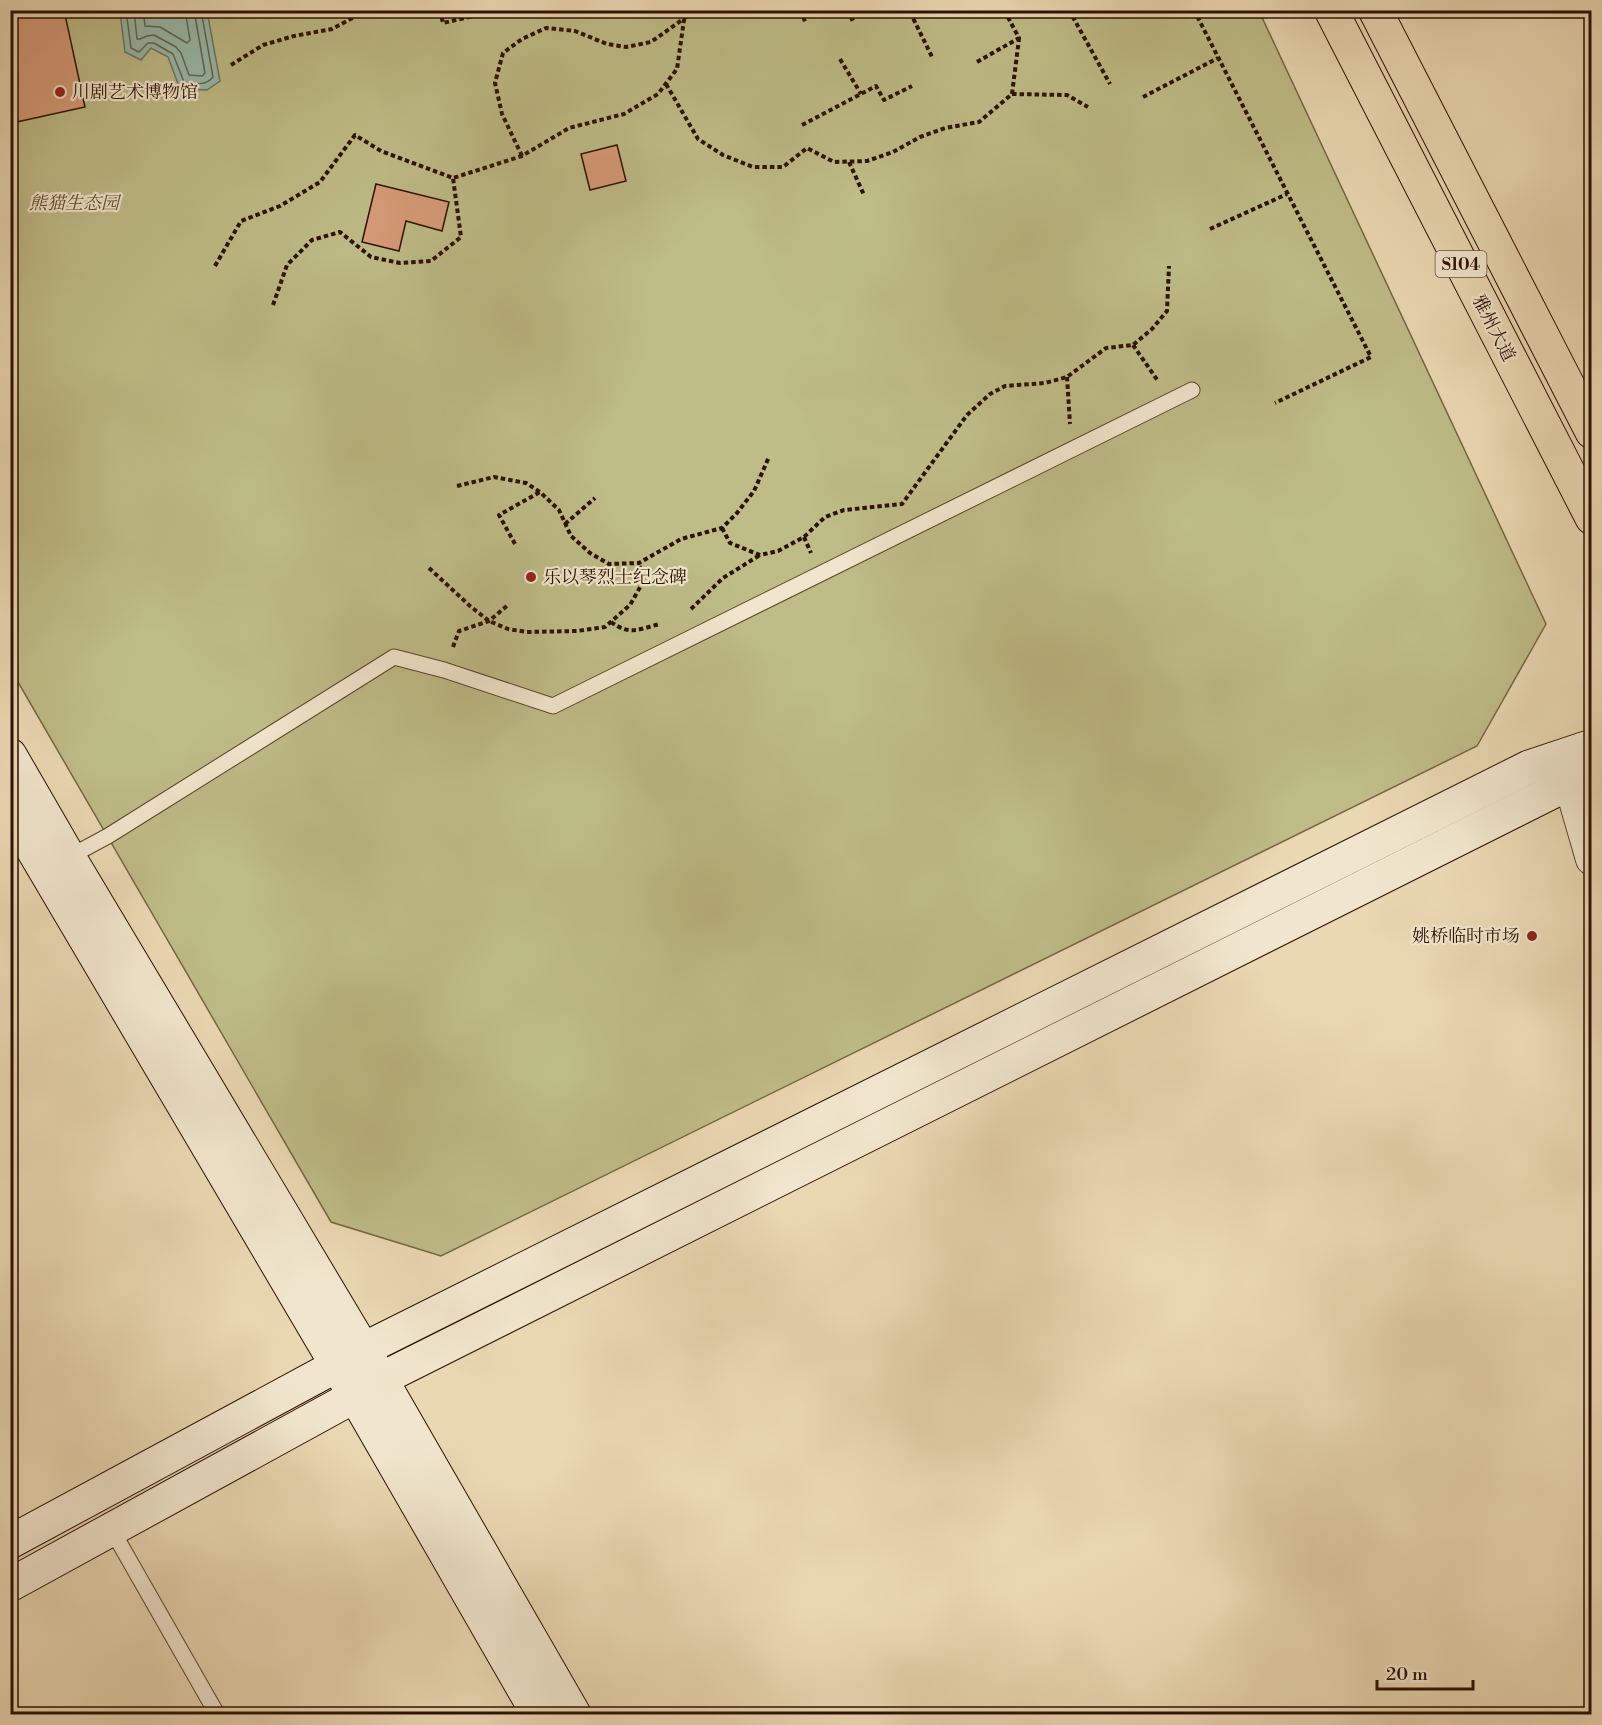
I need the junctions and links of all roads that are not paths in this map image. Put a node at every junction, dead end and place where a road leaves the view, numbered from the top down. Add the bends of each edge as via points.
1 (1331, 10) edge
2 (1375, 10) edge
3 (1192, 390) dead end
4 (1592, 432) edge
5 (1592, 518) edge
6 (1592, 746) edge
7 (10, 756) edge
8 (1581, 780) edge
9 (10, 811) edge
10 (69, 857) junction
11 (1592, 859) edge
12 (349, 1358) junction
13 (368, 1387) junction
14 (112, 1530) junction
15 (10, 1542) edge
16 (10, 1585) edge
17 (217, 1714) edge
18 (538, 1714) edge
19 (574, 1714) edge

1 - 5 main road, 雅州大道 / S104
2 - 4 main road, S104
3 - 10 lane via 553,706 394,657
6 - 12 street via 1530,767
7 - 10 street
8 - 11 street
8 - 13 street
9 - 12 street
10 - 12 street
12 - 13 street
12 - 15 street
13 - 14 street
13 - 18 street
13 - 19 street
14 - 16 street
14 - 17 lane

